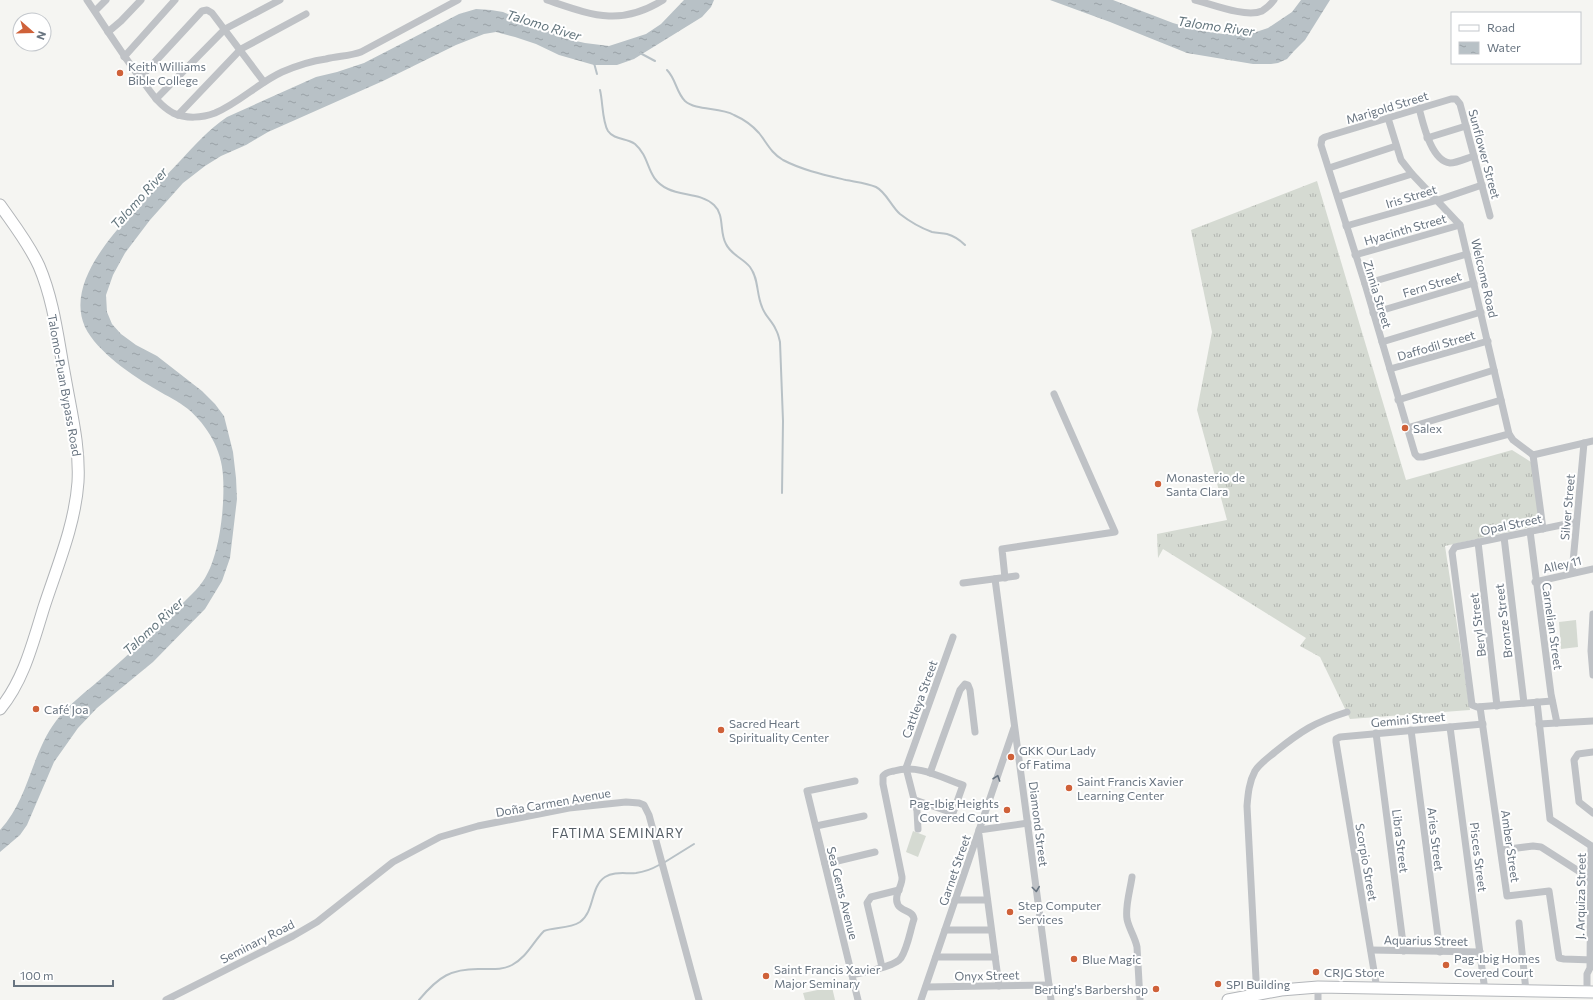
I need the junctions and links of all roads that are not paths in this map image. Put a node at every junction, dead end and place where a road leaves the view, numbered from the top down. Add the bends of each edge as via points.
1 (87, 0) edge
2 (106, 0) edge
3 (141, 0) edge
4 (175, 0) edge
5 (280, 0) edge
6 (458, 0) edge
7 (547, 0) edge
8 (663, 0) edge
9 (1195, 0) edge
10 (1274, 0) edge
11 (95, 11) junction
12 (306, 14) dead end
13 (225, 29) junction
14 (108, 32) junction
15 (241, 49) junction
16 (124, 57) junction
17 (140, 78) junction
18 (264, 82) junction
19 (156, 99) junction
20 (1456, 99) joint
21 (1419, 108) junction
22 (178, 115) junction
23 (1388, 118) junction
24 (1466, 126) junction
25 (1325, 137) joint
26 (1427, 138) junction
27 (1396, 146) junction
28 (1474, 156) junction
29 (1329, 168) junction
30 (1412, 174) junction
31 (1482, 185) junction
32 (1338, 197) junction
33 (1438, 200) junction
34 (0, 205) edge
35 (1490, 216) dead end
36 (1460, 225) junction
37 (1346, 226) junction
38 (1468, 254) junction
39 (1355, 255) junction
40 (1474, 283) junction
41 (1365, 284) junction
42 (1481, 312) junction
43 (1373, 313) junction
44 (1488, 341) junction
45 (1382, 342) junction
46 (1390, 369) junction
47 (1494, 370) junction
48 (1054, 394) dead end
49 (1398, 400) junction
50 (1501, 400) junction
51 (1407, 428) junction
52 (1509, 434) junction
53 (1593, 441) edge
54 (1584, 443) junction
55 (1533, 455) junction
56 (1576, 522) junction
57 (1543, 529) junction
58 (1530, 531) junction
59 (1504, 537) junction
60 (1478, 542) junction
61 (1452, 550) joint
62 (1593, 569) edge
63 (1572, 574) junction
64 (1016, 576) dead end
65 (1005, 578) junction
66 (995, 579) junction
67 (1535, 582) junction
68 (963, 583) dead end
69 (1593, 614) edge
70 (953, 637) dead end
71 (1593, 675) edge
72 (1552, 701) junction
73 (1537, 702) junction
74 (1524, 704) junction
75 (1497, 706) junction
76 (1480, 707) junction
77 (0, 709) edge
78 (1348, 712) dead end
79 (1593, 721) edge
80 (1557, 723) junction
81 (1483, 724) junction
82 (1539, 724) junction
83 (1015, 725) junction
84 (1450, 727) junction
85 (1411, 730) junction
86 (975, 732) dead end
87 (1376, 733) junction
88 (1336, 739) joint
89 (1593, 752) edge
90 (906, 768) junction
91 (930, 773) junction
92 (855, 781) dead end
93 (915, 800) junction
94 (1593, 813) edge
95 (864, 816) dead end
96 (1028, 823) junction
97 (816, 826) junction
98 (918, 828) dead end
99 (979, 831) junction
100 (1592, 846) edge
101 (1501, 850) junction
102 (874, 852) dead end
103 (825, 864) junction
104 (1132, 877) dead end
105 (1591, 879) junction
106 (899, 890) junction
107 (353, 894) joint
108 (955, 900) junction
109 (987, 900) junction
110 (1519, 923) dead end
111 (945, 930) junction
112 (991, 930) junction
113 (1371, 950) junction
114 (1404, 951) junction
115 (1440, 952) junction
116 (1480, 952) junction
117 (936, 957) junction
118 (995, 958) junction
119 (1591, 960) edge
120 (882, 967) junction
121 (852, 975) junction
122 (1049, 985) junction
123 (926, 986) junction
124 (999, 986) junction
125 (1318, 988) junction
126 (1378, 989) junction
127 (1485, 991) junction
128 (1526, 991) junction
129 (1591, 992) edge
130 (1257, 997) edge
131 (166, 1000) edge
132 (698, 1000) edge
133 (858, 1000) edge
134 (921, 1000) edge
135 (1051, 1000) edge
136 (1140, 1000) edge
137 (1228, 1000) edge
138 (1318, 1000) edge

1 - 11 street
2 - 11 street
3 - 14 street
4 - 16 street
5 - 13 street
6 - 18 street via 362,52 314,61 285,71
7 - 8 street via 611,17 634,14
9 - 10 street via 1249,13 1262,11
11 - 14 street
12 - 15 street
13 - 15 street
13 - 17 street via 212,13 204,10
13 - 19 street
14 - 16 street
15 - 18 street
15 - 22 street
16 - 17 street
17 - 19 street
18 - 22 street via 216,112 198,117
19 - 22 street
20 - 21 street, Marigold Street
20 - 24 street, Sunflower Street via 1460,104
21 - 23 street, Marigold Street
21 - 26 street
23 - 25 street, Marigold Street
23 - 27 street, Welcome Road
24 - 26 street
24 - 28 street, Sunflower Street
25 - 29 street, Zinnia Street via 1321,145
26 - 28 street via 1431,147 1445,162 1452,163
27 - 29 street
27 - 30 street, Welcome Road via 1401,160
28 - 31 street, Sunflower Street
29 - 32 street, Zinnia Street
30 - 32 street
30 - 33 street, Welcome Road
31 - 33 street, Iris Street
31 - 35 street, Sunflower Street
32 - 37 street, Zinnia Street
33 - 36 street, Welcome Road
33 - 37 street, Iris Street
34 - 77 main road, Talomo-Puan Bypass Road via 29,246 47,289 77,446 78,465 72,518 61,556 25,665 14,690
36 - 38 street, Welcome Road
36 - 39 street, Hyacinth Street
37 - 39 street, Zinnia Street
38 - 40 street, Welcome Road
38 - 41 street
39 - 41 street, Zinnia Street
40 - 42 street, Welcome Road
40 - 43 street, Fern Street
41 - 43 street, Zinnia Street
42 - 44 street, Welcome Road
42 - 45 street
43 - 45 street, Zinnia Street
44 - 46 street, Daffodil Street
44 - 47 street, Welcome Road
45 - 46 street, Zinnia Street
46 - 49 street, Zinnia Street
47 - 49 street
47 - 50 street, Welcome Road
48 - 65 street via 1114,532 1002,549
49 - 51 street, Zinnia Street
50 - 51 street
50 - 52 street, Welcome Road
51 - 52 street, Zinnia Street via 1418,457
52 - 55 street
53 - 54 street
54 - 55 street
54 - 56 street, Silver Street
55 - 57 street
56 - 57 street, Opal Street
56 - 63 street, Silver Street
57 - 58 street, Opal Street
58 - 59 street, Opal Street
58 - 67 street, Carnelian Street
59 - 60 street, Opal Street
59 - 74 street, Bronze Street
60 - 61 street, Opal Street
60 - 75 street, Beryl Street
61 - 76 street, Amber Street via 1472,703 1474,707
62 - 63 street, Alley 11
63 - 67 street, Alley 11
64 - 65 street
65 - 66 street
66 - 68 street
66 - 83 street, Diamond Street
67 - 72 street, Carnelian Street
69 - 71 street
70 - 90 street, Cattleya Street
72 - 73 street
72 - 80 street, Carnelian Street
73 - 74 street
73 - 82 street, J. Arquiza Street
74 - 75 street
75 - 76 street
76 - 81 street, Amber Street
78 - 130 street via 1307,728 1261,764 1251,779 1247,806
79 - 80 street
80 - 82 street
81 - 84 street, Gemini Street
81 - 101 street, Amber Street
82 - 100 street, J. Arquiza Street via 1550,819
83 - 96 street, Diamond Street
99 -> 83 street, Garnet Street
84 - 85 street, Gemini Street
84 - 116 street, Pisces Street
85 - 87 street, Gemini Street
85 - 115 street, Aries Street
86 - 91 street via 970,690 965,684 960,690
87 - 88 street, Gemini Street
87 - 114 street, Libra Street
88 - 113 street, Scorpio Street
89 - 94 street via 1578,754 1574,761 1580,804
90 - 91 street
90 - 93 street
90 - 106 street via 885,773 882,779 902,877
91 - 93 street via 963,785 953,813
92 - 97 street, Sea Gems Avenue via 807,791
93 - 98 street
95 - 97 street
96 - 99 street
96 -> 122 street, Diamond Street
97 - 103 street, Sea Gems Avenue
99 - 108 street, Garnet Street
99 - 109 street
100 - 105 street, J. Arquiza Street
101 - 105 street via 1540,847
101 - 119 street, Amber Street via 1508,896 1549,892 1559,958
102 - 103 street
103 - 121 street, Sea Gems Avenue
104 - 136 street via 1127,919 1137,947
105 - 119 street, J. Arquiza Street
106 - 120 street via 898,905 914,919 902,958
106 - 120 street via 871,897 867,903
107 - 131 street, Seminary Road via 317,922 293,936
107 - 132 street, Doña Carmen Avenue via 393,862 424,844 453,832 569,808 613,802 638,803 644,805 649,815
108 - 109 street
108 - 111 street, Garnet Street
109 - 112 street
110 - 128 street
111 - 112 street
111 - 117 street, Garnet Street
112 - 118 street
113 - 114 street, Aquarius Street
113 - 126 street, Scorpio Street
114 - 115 street, Aquarius Street
115 - 116 street, Aquarius Street
116 - 127 street, Pisces Street
117 - 118 street
117 - 123 street, Garnet Street
118 - 124 street
119 - 129 street, J. Arquiza Street via 1587,974
120 - 121 street
121 - 133 street, Sea Gems Avenue
122 - 124 street, Onyx Street
122 - 135 street, Diamond Street
123 - 124 street, Onyx Street
123 - 134 street, Garnet Street
125 - 126 main road
125 - 130 main road via 1294,988
125 - 138 street
126 - 127 main road
127 - 128 main road
128 - 129 main road
130 - 137 main road

